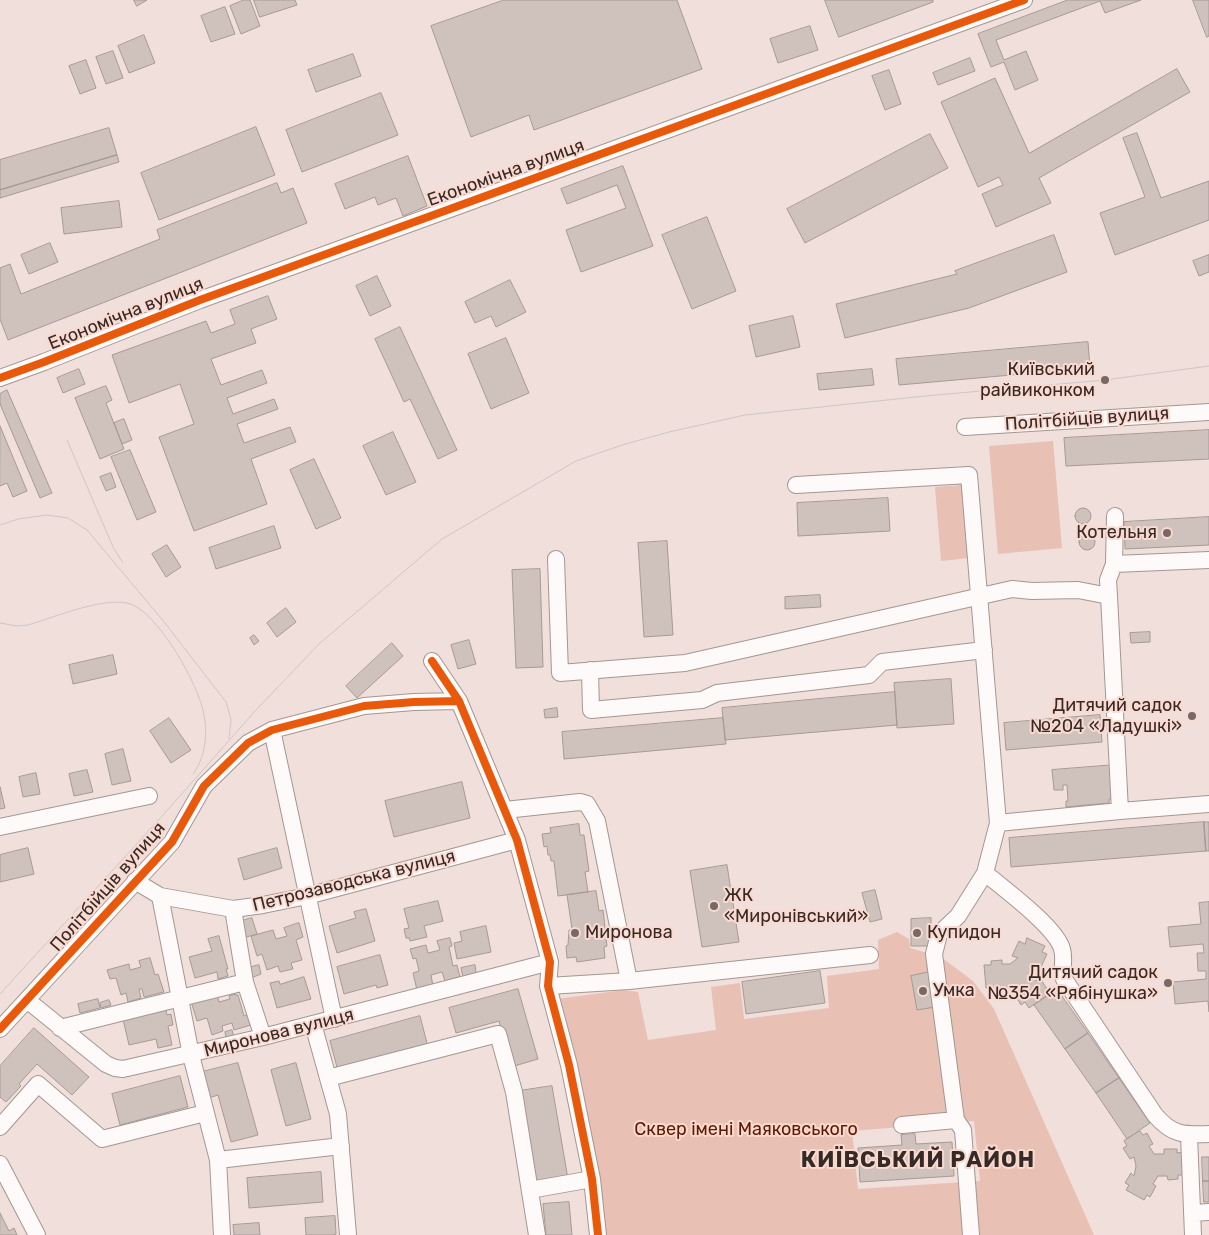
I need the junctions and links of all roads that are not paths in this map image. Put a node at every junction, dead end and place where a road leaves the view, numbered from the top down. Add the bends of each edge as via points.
1 (1024, 0) edge
2 (0, 378) edge
3 (1209, 412) edge
4 (965, 427) dead end
5 (796, 485) dead end
6 (1115, 516) dead end
7 (556, 559) dead end
8 (1209, 560) edge
9 (1114, 564) junction
10 (979, 595) junction
11 (1109, 596) junction
12 (984, 650) junction
13 (432, 661) dead end
14 (590, 670) junction
15 (459, 701) junction
16 (272, 730) junction
17 (149, 796) dead end
18 (1209, 804) edge
19 (505, 810) junction
20 (1120, 810) junction
21 (998, 823) junction
22 (0, 827) edge
23 (517, 840) junction
24 (985, 873) junction
25 (135, 880) junction
26 (160, 896) junction
27 (307, 896) junction
28 (233, 909) junction
29 (870, 954) dead end
30 (550, 962) junction
31 (629, 981) junction
32 (245, 982) junction
33 (548, 986) junction
34 (180, 998) junction
35 (27, 1000) junction
36 (334, 1019) junction
37 (313, 1024) junction
38 (60, 1028) junction
39 (0, 1029) edge
40 (263, 1038) junction
41 (191, 1055) junction
42 (328, 1078) junction
43 (206, 1113) junction
44 (956, 1120) junction
45 (902, 1125) dead end
46 (0, 1128) edge
47 (1209, 1134) edge
48 (1189, 1135) junction
49 (341, 1146) junction
50 (218, 1160) junction
51 (0, 1164) edge
52 (592, 1179) junction
53 (530, 1190) junction
54 (1209, 1212) edge
55 (1192, 1213) junction
56 (37, 1235) edge
57 (222, 1235) edge
58 (348, 1235) edge
59 (537, 1235) edge
60 (598, 1235) edge
61 (971, 1235) edge
62 (1193, 1235) edge

1 - 2 street, Економічна вулиця via 209,297
3 - 4 street, Політбійців вулиця
5 - 10 street via 969,475
6 - 9 street
7 - 14 street via 560,673
8 - 9 street
9 - 11 street via 1108,580
10 - 11 street via 1012,588 1078,590
10 - 12 street
10 - 14 street via 685,663
11 - 20 street
12 - 14 street via 882,662 869,675 716,693 702,700 591,710
12 - 21 street
13 - 15 street
15 - 16 street, Політбійців вулиця via 364,706
15 - 19 street
16 - 25 street, Політбійців вулиця via 248,742 204,786 172,842
16 - 27 street
17 - 22 street
18 - 20 street
19 - 23 street
19 - 31 street via 580,802 587,804 596,821
20 - 21 street
21 - 24 street
23 - 27 street, Петрозаводська вулиця
23 - 30 street
24 - 44 street via 958,916 939,934 934,954
24 - 48 street via 1054,933 1062,948 1064,979 1156,1115 1176,1133
25 - 26 street, Петрозаводська вулиця
25 - 35 street, Політбійців вулиця
26 - 28 street, Петрозаводська вулиця
26 - 34 street
27 - 28 street, Петрозаводська вулиця
27 - 36 street
28 - 32 street
29 - 31 street
30 - 33 street
30 - 36 street, Миронова вулиця
31 - 33 street
32 - 34 street
32 - 40 street
33 - 52 street via 569,1065
34 - 38 street
34 - 41 street
35 - 38 street, Миронова вулиця
35 - 39 street, Політбійців вулиця
36 - 37 street, Миронова вулиця
37 - 40 street, Миронова вулиця
37 - 42 street
38 - 41 street, Миронова вулиця via 115,1068
40 - 41 street, Миронова вулиця
41 - 43 street
42 - 49 street via 338,1114
42 - 53 street via 498,1034 514,1092
43 - 46 street via 102,1139 38,1084
43 - 50 street
44 - 45 street
44 - 61 street via 963,1130
47 - 48 street
48 - 55 street
49 - 50 street
49 - 58 street
50 - 57 street
51 - 56 street
52 - 53 street
52 - 60 street
53 - 59 street
54 - 55 street
55 - 62 street

